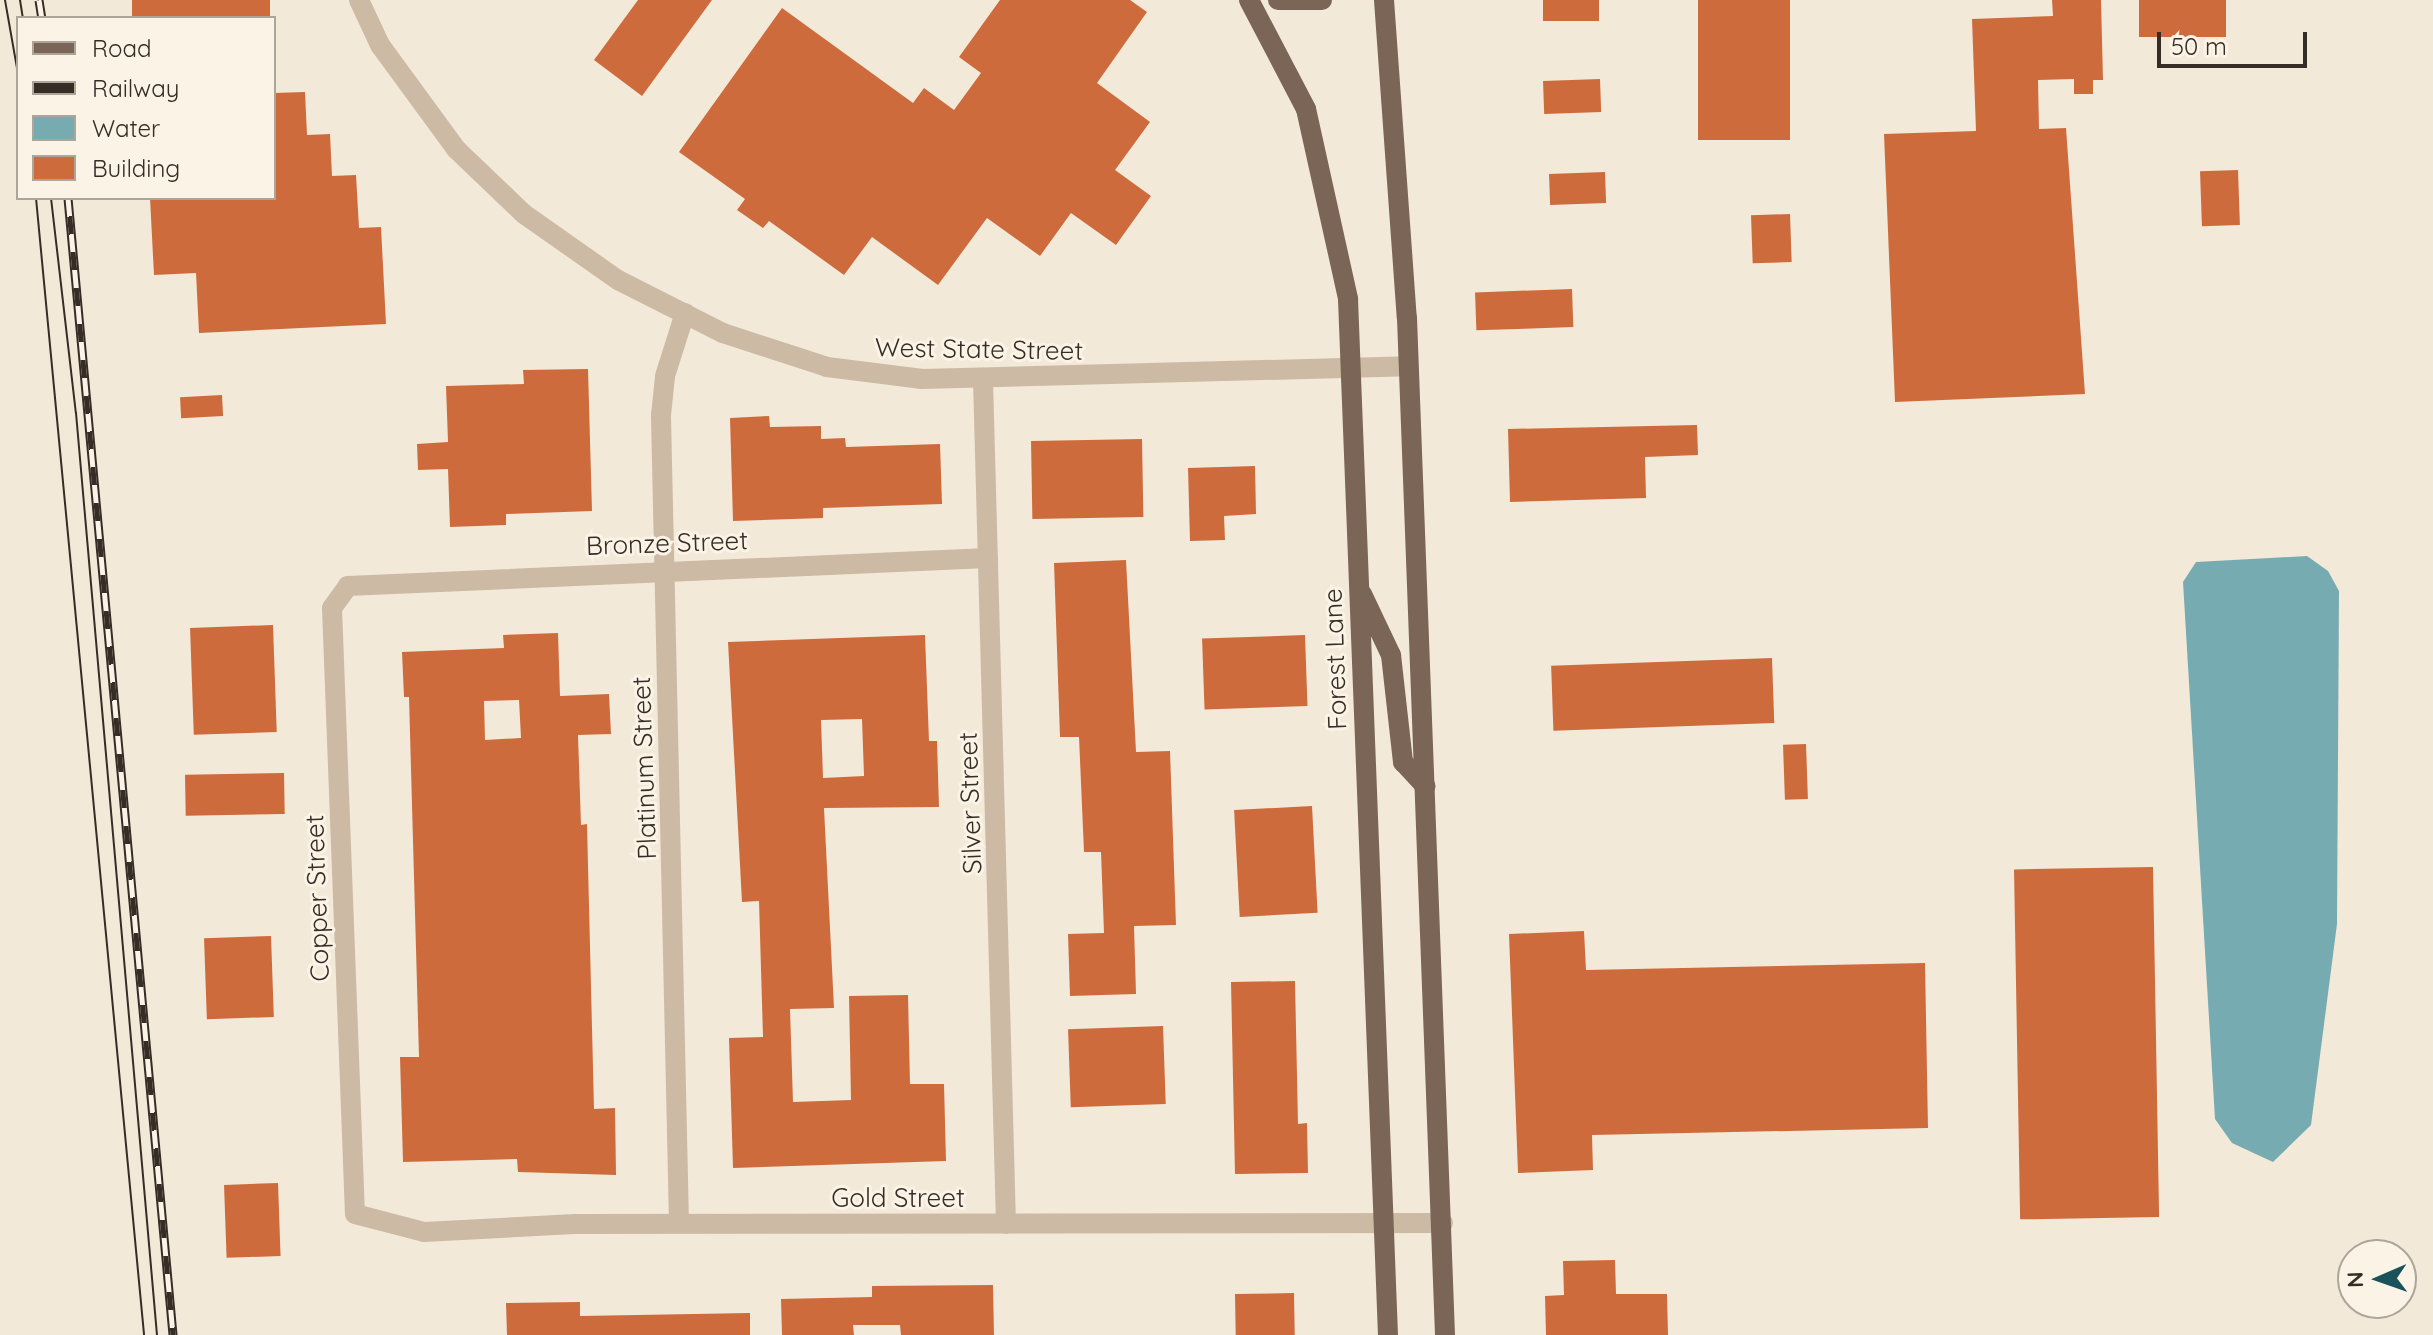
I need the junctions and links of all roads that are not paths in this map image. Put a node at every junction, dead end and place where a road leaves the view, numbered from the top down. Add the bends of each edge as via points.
1 (359, 0) edge
2 (1249, 0) edge
3 (1278, 0) edge
4 (1322, 0) edge
5 (1384, 0) edge
6 (685, 313) junction
7 (1408, 366) junction
8 (1349, 368) junction
9 (983, 380) junction
10 (988, 558) junction
11 (664, 569) junction
12 (348, 586) joint
13 (1358, 587) junction
14 (1425, 786) junction
15 (355, 1214) joint
16 (679, 1223) junction
17 (1443, 1223) junction
18 (1006, 1224) junction
19 (1385, 1227) junction
20 (1388, 1335) edge
21 (1445, 1335) edge

1 - 6 street, West State Street via 380,45 456,149 524,214 618,280
2 - 8 main road, Forest Lane via 1289,72 1319,152 1348,299
3 - 4 main road
5 - 7 main road
6 - 9 street, West State Street via 723,333 827,367
6 - 11 street, Platinum Street via 662,406
7 - 8 street, West State Street
7 - 14 main road
8 - 9 street, West State Street
8 - 13 main road, Forest Lane
9 - 10 street, Silver Street
10 - 11 street, Bronze Street
10 - 18 street, Silver Street
11 - 12 street, Bronze Street
11 - 16 street, Platinum Street
12 - 15 street, Copper Street via 332,608
13 - 14 main road via 1391,655 1403,762
13 - 19 main road, Forest Lane
14 - 17 main road
15 - 16 street, Gold Street via 424,1232
16 - 18 street, Gold Street
17 - 19 street, Gold Street
17 - 21 main road
18 - 19 street, Gold Street
19 - 20 main road, Forest Lane

